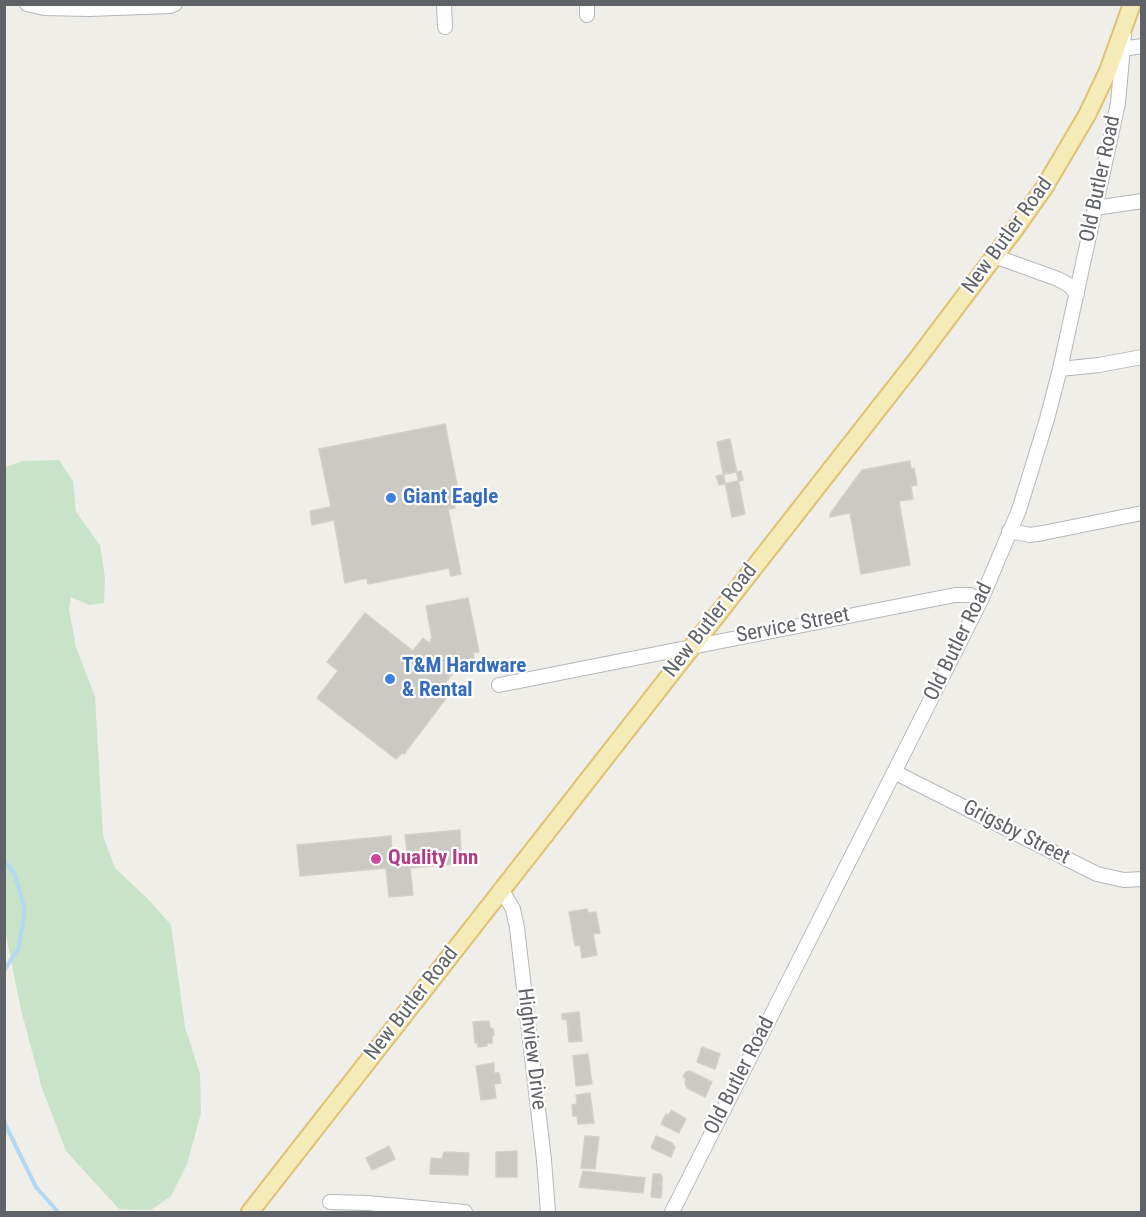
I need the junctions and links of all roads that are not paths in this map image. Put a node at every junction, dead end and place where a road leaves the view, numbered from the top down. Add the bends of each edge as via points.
1 (27, 4) edge
2 (175, 4) edge
3 (444, 4) edge
4 (1132, 4) edge
5 (445, 27) dead end
6 (1125, 28) junction
7 (1142, 46) edge
8 (1124, 48) junction
9 (1142, 201) edge
10 (1095, 208) junction
11 (994, 256) junction
12 (1077, 294) junction
13 (1142, 357) edge
14 (1060, 369) junction
15 (1142, 513) edge
16 (1010, 531) junction
17 (981, 600) junction
18 (692, 646) junction
19 (499, 685) dead end
20 (894, 772) junction
21 (1142, 879) edge
22 (501, 889) junction
23 (330, 1202) dead end
24 (250, 1212) edge
25 (465, 1212) edge
26 (548, 1212) edge
27 (672, 1212) edge

1 - 2 street via 89,9
3 - 5 street
4 - 6 main road, New Butler Road
6 - 8 street, Old Butler Road
6 - 11 main road, New Butler Road via 1095,98 1062,159
7 - 8 street
8 - 10 street, Old Butler Road via 1118,103
9 - 10 street
10 - 12 street, Old Butler Road
11 - 12 street via 1058,279
11 - 18 main road, New Butler Road
12 - 14 street, Old Butler Road
13 - 14 street
14 - 16 street, Old Butler Road via 1034,465
15 - 16 street via 1037,534
16 - 17 street, Old Butler Road
17 - 18 street, Service Street via 955,595
17 - 20 street, Old Butler Road
18 - 19 street, Service Street
18 - 22 main road, New Butler Road
20 - 21 street, Grigsby Street via 1097,874
20 - 27 street, Old Butler Road
22 - 24 main road, New Butler Road
22 - 26 street, Highview Drive via 513,909 517,928
23 - 25 street

